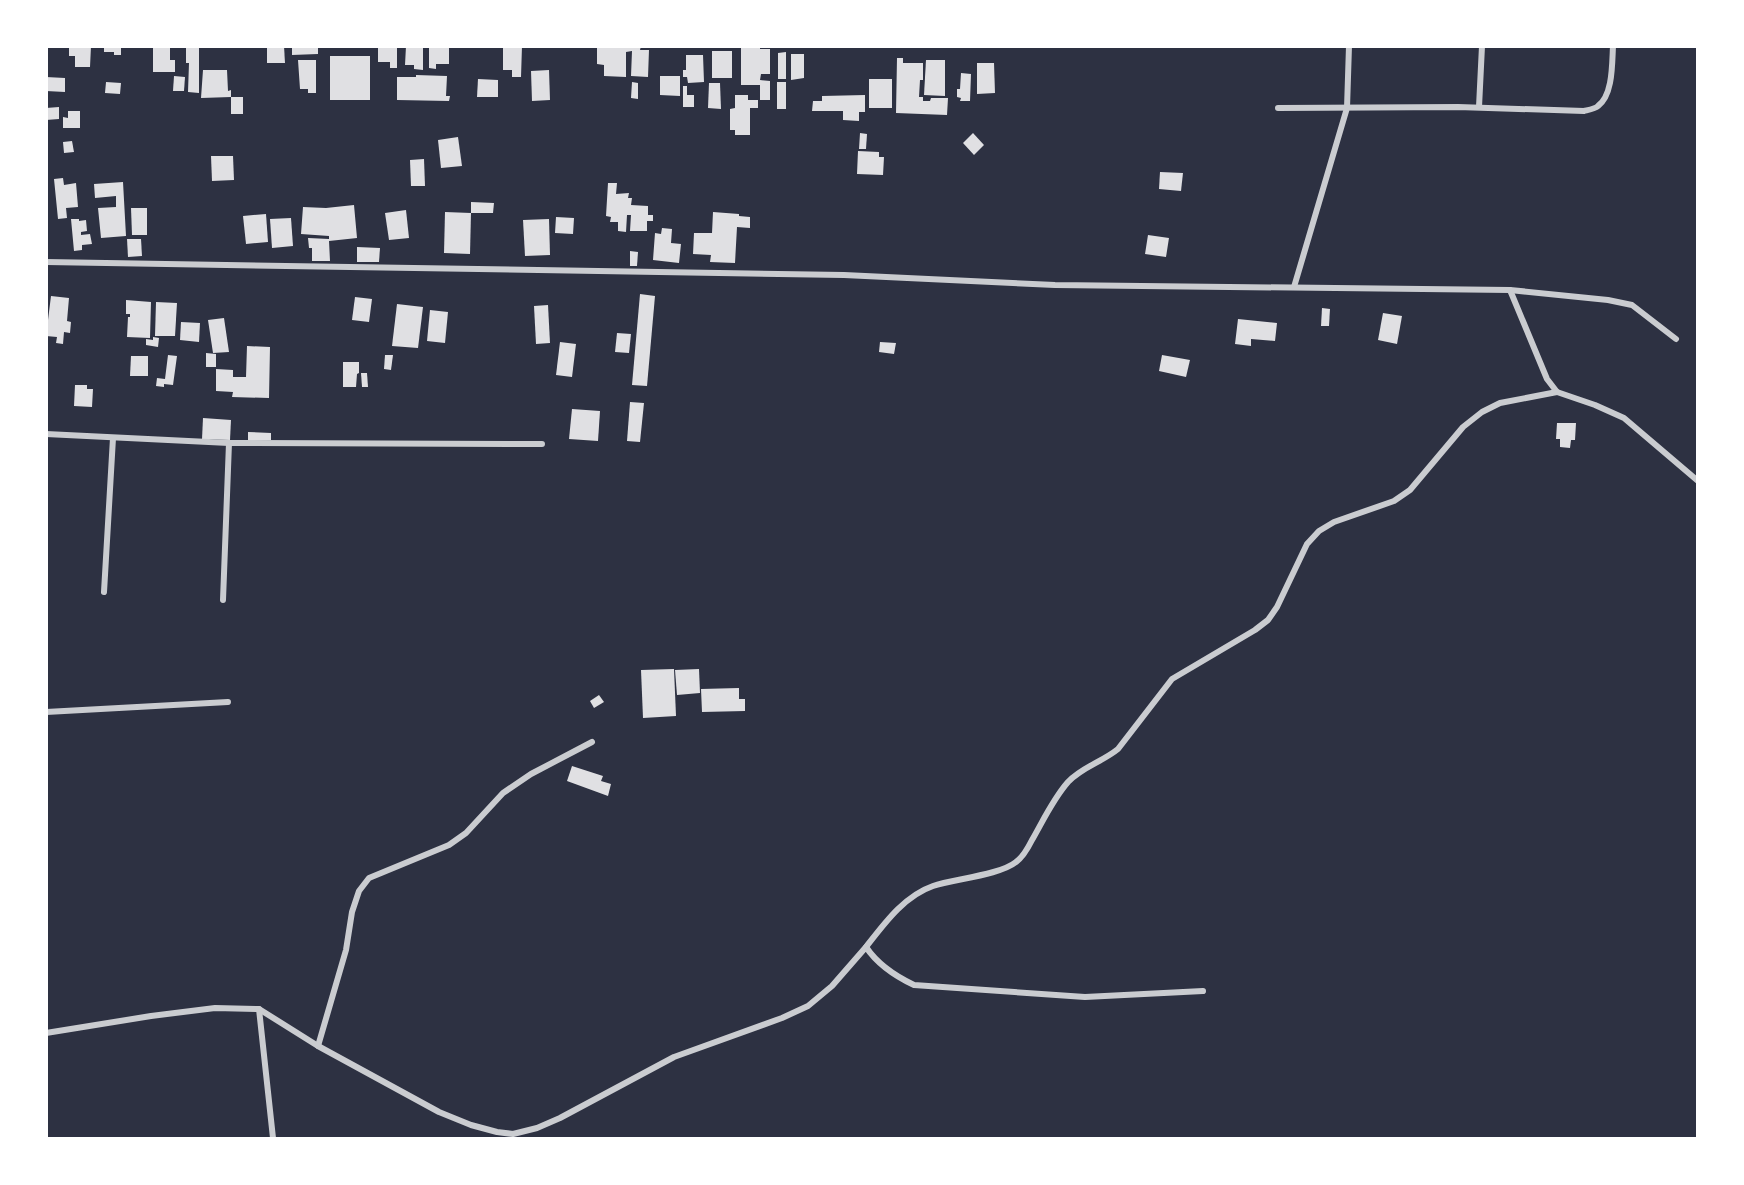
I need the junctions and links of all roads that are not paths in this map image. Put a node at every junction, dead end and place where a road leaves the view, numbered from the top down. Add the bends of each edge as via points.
1 (1349, 46) edge
2 (1482, 46) edge
3 (1613, 46) edge
4 (1479, 107) junction
5 (1278, 108) dead end
6 (1347, 108) junction
7 (46, 262) edge
8 (1294, 287) junction
9 (1510, 290) junction
10 (1676, 339) dead end
11 (1557, 392) junction
12 (46, 434) edge
13 (113, 438) junction
14 (229, 443) junction
15 (542, 444) dead end
16 (1698, 481) edge
17 (104, 592) dead end
18 (223, 600) dead end
19 (228, 702) dead end
20 (46, 712) edge
21 (592, 742) dead end
22 (866, 947) junction
23 (1203, 991) dead end
24 (259, 1009) junction
25 (46, 1033) edge
26 (318, 1046) junction
27 (273, 1138) edge

1 - 6 street
2 - 4 street
3 - 4 street via 1606,96 1597,107 1584,111
4 - 6 street
5 - 6 street
6 - 8 street
7 - 8 street
8 - 9 street
9 - 10 street via 1632,305
9 - 11 street via 1547,379
11 - 16 street via 1624,418
11 - 22 street via 1500,403 1482,412 1463,427 1410,490 1394,501 1319,531 1307,544 1268,620 1172,679 1118,749 1068,782 1017,862 931,887 910,899
12 - 13 street
13 - 14 street
13 - 17 street
14 - 15 street
14 - 18 street
19 - 20 street
21 - 26 street via 503,793 449,845 369,878 359,891 352,912 346,950
22 - 23 street via 877,962 914,986 1085,997
22 - 26 street via 832,986 808,1006 674,1057 560,1118 513,1134 471,1125 439,1112
24 - 25 street via 215,1008
24 - 26 street
24 - 27 street

